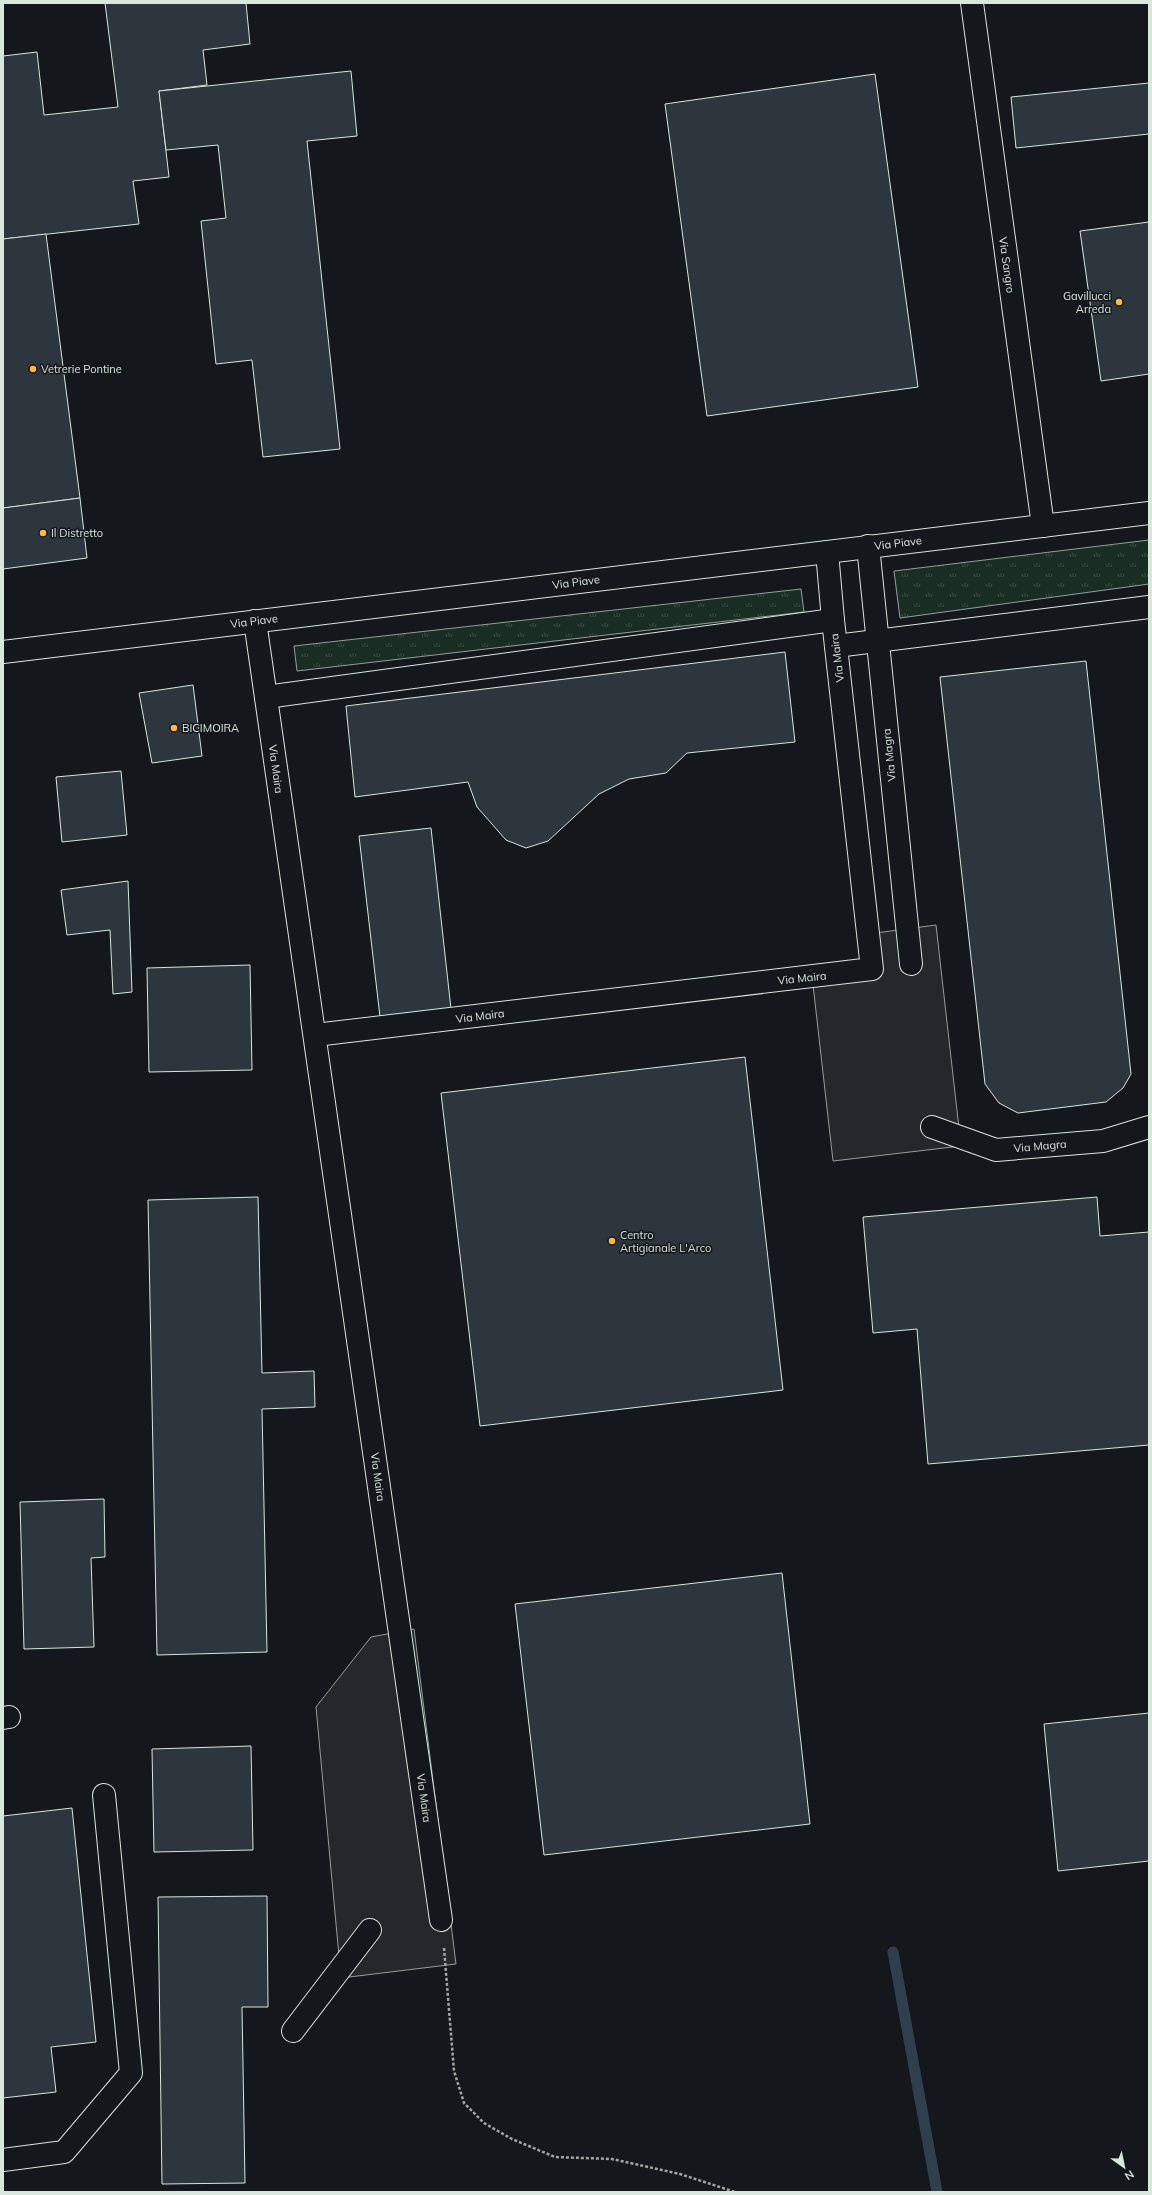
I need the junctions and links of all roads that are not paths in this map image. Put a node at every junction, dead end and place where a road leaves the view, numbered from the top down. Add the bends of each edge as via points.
1 (972, 3) edge
2 (1149, 513) edge
3 (1043, 526) junction
4 (868, 546) junction
5 (827, 552) junction
6 (1149, 606) edge
7 (832, 620) junction
8 (255, 621) junction
9 (878, 641) junction
10 (836, 646) junction
11 (3, 652) edge
12 (266, 697) junction
13 (911, 964) dead end
14 (314, 1035) junction
15 (932, 1127) dead end
16 (1149, 1127) edge
17 (104, 1795) dead end
18 (441, 1920) road end
19 (370, 1930) dead end
20 (293, 2031) dead end
21 (3, 2160) edge

1 - 3 street, Via Sangro
2 - 3 street, Via Piave
3 - 4 street, Via Piave
4 - 5 street, Via Piave
4 - 9 street, Via Magra
5 - 7 street, Via Maira
5 - 8 street, Via Piave
6 - 9 street
7 - 10 street, Via Maira
7 - 12 street
8 - 11 street, Via Piave
8 - 12 street, Via Maira
9 - 10 street
9 - 13 street, Via Magra
10 - 14 street, Via Maira via 872,969
12 - 14 street, Via Maira
14 - 18 street, Via Maira
15 - 16 street, Via Magra via 996,1150 1103,1140
17 - 21 street via 131,2073 64,2152
19 - 20 street

